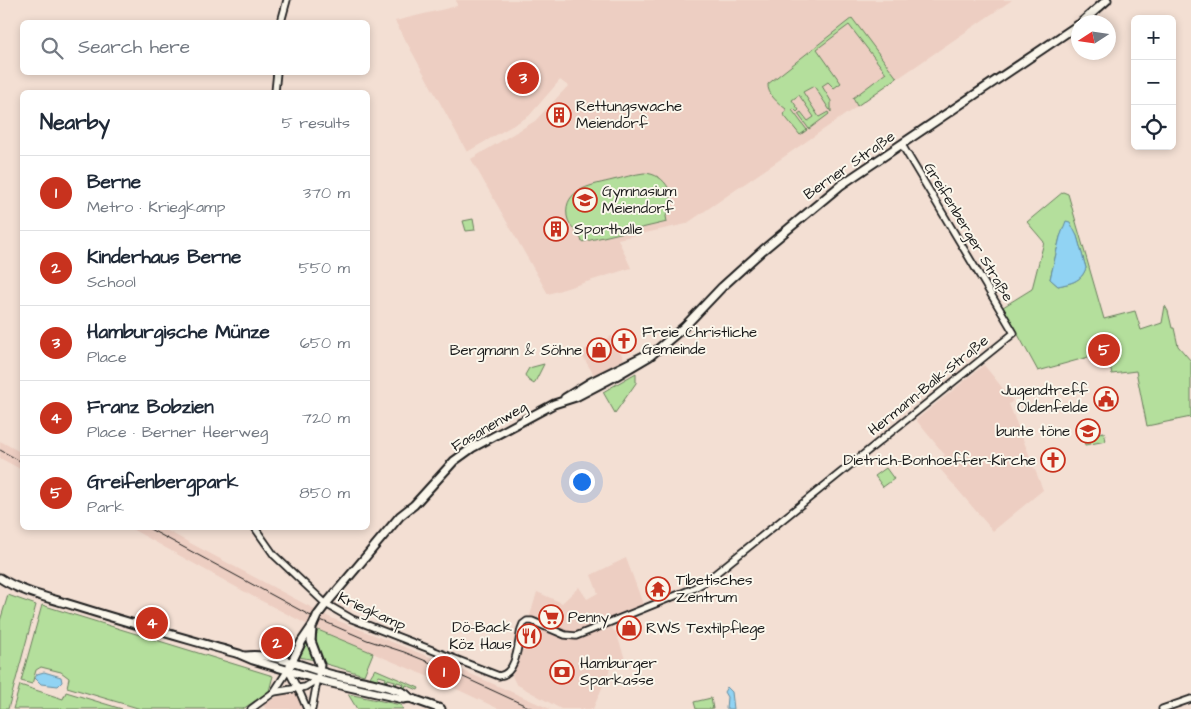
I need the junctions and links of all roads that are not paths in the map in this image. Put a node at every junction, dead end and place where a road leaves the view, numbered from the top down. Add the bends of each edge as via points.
1 (287, 0) edge
2 (1107, 0) edge
3 (1090, 15) edge
4 (282, 20) edge
5 (1071, 30) edge
6 (277, 75) edge
7 (275, 90) edge
8 (902, 145) junction
9 (1014, 332) joint
10 (634, 364) joint
11 (256, 530) edge
12 (0, 578) edge
13 (326, 604) junction
14 (313, 625) junction
15 (246, 656) junction
16 (291, 663) junction
17 (288, 670) junction
18 (320, 671) junction
19 (507, 673) joint
20 (318, 679) junction
21 (298, 688) junction
22 (274, 692) junction
23 (410, 698) junction
24 (1191, 699) edge
25 (250, 709) edge
26 (307, 709) edge
27 (312, 709) edge
28 (441, 709) edge
29 (1162, 709) edge

1 - 4 street
2 - 3 main road
5 - 8 main road, Berner Straße
6 - 7 street
8 - 9 street, Greifenberger Straße
8 - 10 main road, Berner Straße via 845,183 784,231 722,287 680,331
9 - 19 street, Hermann-Balk-Straße via 705,582 576,636 527,621 523,624 514,661
10 - 13 main road, Fasanenweg via 466,452 371,550
11 - 13 street, Kriegkamp via 274,555
12 - 15 main road via 41,595
13 - 14 main road, Fasanenweg, bridge
13 - 19 street, Kriegkamp via 352,619 492,674
14 - 16 main road, Fasanenweg
14 - 18 main road via 311,641
15 - 16 main road
15 - 17 main road
16 - 17 main road, Fasanenweg
16 - 18 main road
17 - 20 main road
17 - 21 street
17 - 22 street
18 - 20 street
18 - 23 main road via 406,694
20 - 21 street
20 - 23 main road
20 - 27 street
21 - 22 street
21 - 26 street
22 - 25 street
23 - 28 main road
24 - 29 street

